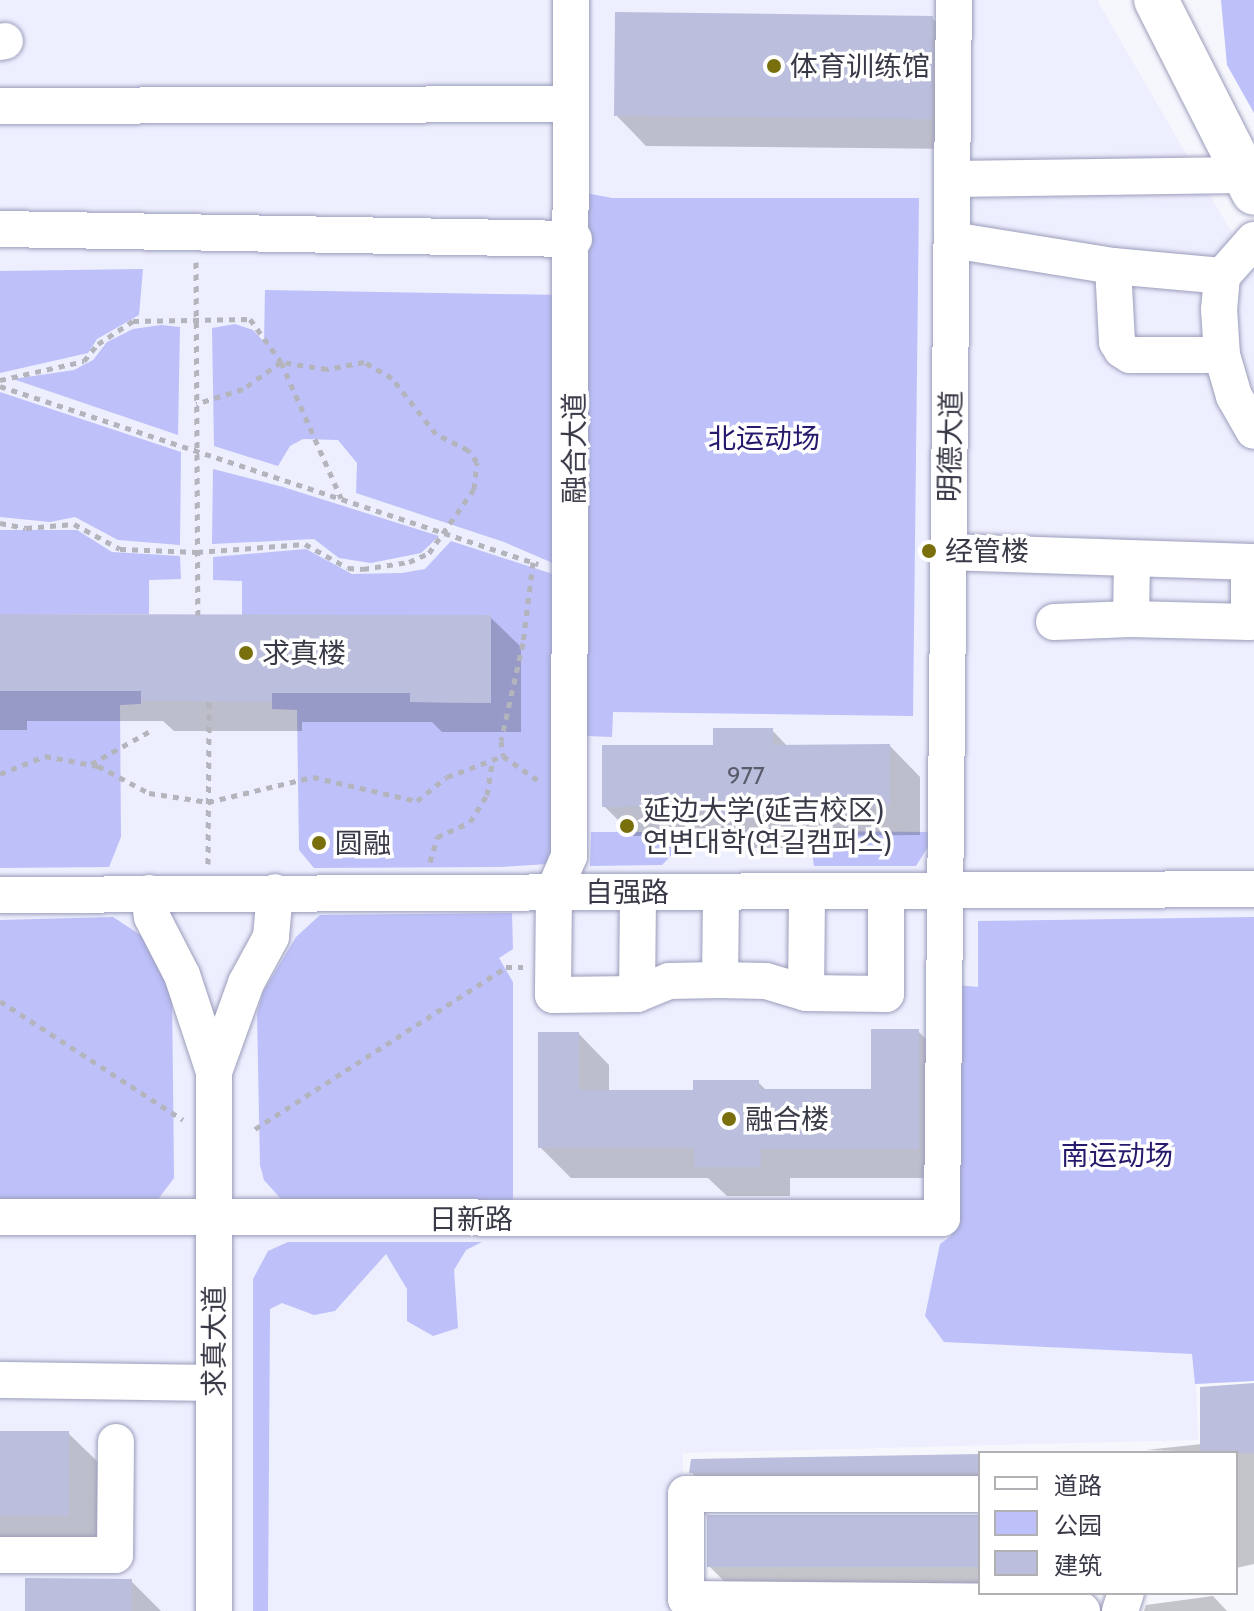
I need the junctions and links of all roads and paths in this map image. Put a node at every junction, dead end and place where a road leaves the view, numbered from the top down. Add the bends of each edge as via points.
1 (571, 0) edge
2 (954, 0) edge
3 (1156, 0) edge
4 (571, 104) junction
5 (0, 106) edge
6 (952, 179) junction
7 (1249, 184) edge
8 (0, 229) edge
9 (574, 239) junction
10 (952, 240) junction
11 (1254, 240) edge
12 (1113, 266) junction
13 (1222, 276) junction
14 (196, 297) dead end
15 (196, 316) junction
16 (1222, 355) junction
17 (281, 362) junction
18 (0, 383) edge
19 (196, 404) junction
20 (1254, 431) edge
21 (196, 450) junction
22 (342, 499) junction
23 (0, 523) edge
24 (446, 533) junction
25 (197, 552) junction
26 (949, 552) junction
27 (1132, 559) junction
28 (533, 562) junction
29 (1252, 563) edge
30 (573, 575) junction
31 (198, 615) dead end
32 (1131, 619) junction
33 (1054, 622) dead end
34 (209, 701) dead end
35 (150, 731) dead end
36 (503, 756) junction
37 (492, 762) junction
38 (90, 765) junction
39 (0, 774) edge
40 (570, 793) junction
41 (208, 802) junction
42 (430, 871) dead end
43 (1254, 889) edge
44 (275, 892) junction
45 (554, 892) junction
46 (638, 892) junction
47 (945, 892) junction
48 (149, 893) junction
49 (208, 893) junction
50 (721, 893) junction
51 (807, 893) junction
52 (886, 893) junction
53 (0, 895) edge
54 (553, 966) junction
55 (720, 980) junction
56 (806, 993) junction
57 (637, 994) junction
58 (0, 1001) edge
59 (214, 1072) junction
60 (255, 1129) dead end
61 (215, 1141) junction
62 (0, 1217) edge
63 (942, 1218) joint
64 (213, 1220) junction
65 (0, 1380) edge
66 (214, 1383) junction
67 (116, 1442) dead end
68 (978, 1494) edge
69 (0, 1555) edge
70 (214, 1611) edge
71 (1082, 1611) edge

1 - 4 lane, 融合大道
2 - 6 lane, 明德大道
3 - 7 main road
4 - 5 lane
4 - 9 lane, 融合大道
6 - 7 lane
6 - 10 lane, 明德大道
8 - 9 lane
9 - 30 lane, 融合大道
10 - 12 lane
10 - 26 lane, 明德大道
11 - 13 lane
12 - 13 lane
12 - 16 lane via 1117,342 1122,350 1130,355
13 - 16 lane
14 - 15 path
15 - 17 path via 250,319
15 - 18 path via 133,321 98,344 84,361
15 - 19 path
16 - 20 lane via 1234,396
17 - 19 path via 243,389
17 - 22 path
17 - 24 path via 327,369 372,364 392,378 436,434 468,450 477,462 474,489
18 - 21 path
19 - 21 path
21 - 22 path
21 - 25 path
22 - 24 path
23 - 25 path via 26,528 74,524 120,549
24 - 25 path via 429,553 409,562 363,569 348,568 305,544
24 - 28 path
25 - 31 path
26 - 27 lane
26 - 47 lane, 明德大道
27 - 29 lane
27 - 32 lane
28 - 30 path
28 - 36 path via 523,643 503,728
29 - 32 lane via 1249,622
30 - 40 lane, 融合大道
32 - 33 lane
34 - 41 path
35 - 38 path
36 - 37 path
36 - 40 path via 536,780
37 - 41 path via 447,777 417,801 313,777
37 - 42 path via 487,795 470,822 437,837 430,847
38 - 39 path via 45,756
38 - 41 path via 149,793
40 - 45 lane, 融合大道 via 569,856
41 - 49 path
43 - 47 lane, 自强路
44 - 45 lane, 自强路
44 - 49 lane, 自强路
44 - 59 lane via 271,937 246,983
45 - 46 lane, 自强路
45 - 54 lane
46 - 50 lane, 自强路
46 - 57 lane
47 - 52 lane, 自强路
47 - 63 lane, 明德大道
48 - 49 lane, 自强路
48 - 53 lane, 自强路
48 - 59 lane via 152,917 182,975
50 - 51 lane, 自强路
50 - 55 lane
51 - 52 lane, 自强路
51 - 56 lane
52 - 56 lane via 886,994
54 - 57 lane via 553,995
54 - 60 path via 506,967
55 - 56 lane via 766,981
55 - 57 lane via 669,981
58 - 61 path
59 - 61 lane, 求真大道
61 - 64 lane, 求真大道
62 - 64 lane, 日新路
63 - 64 lane, 日新路
64 - 66 lane, 求真大道
65 - 66 lane
66 - 70 lane, 求真大道
67 - 69 lane via 115,1555
68 - 71 lane via 686,1494 686,1599 1063,1602

